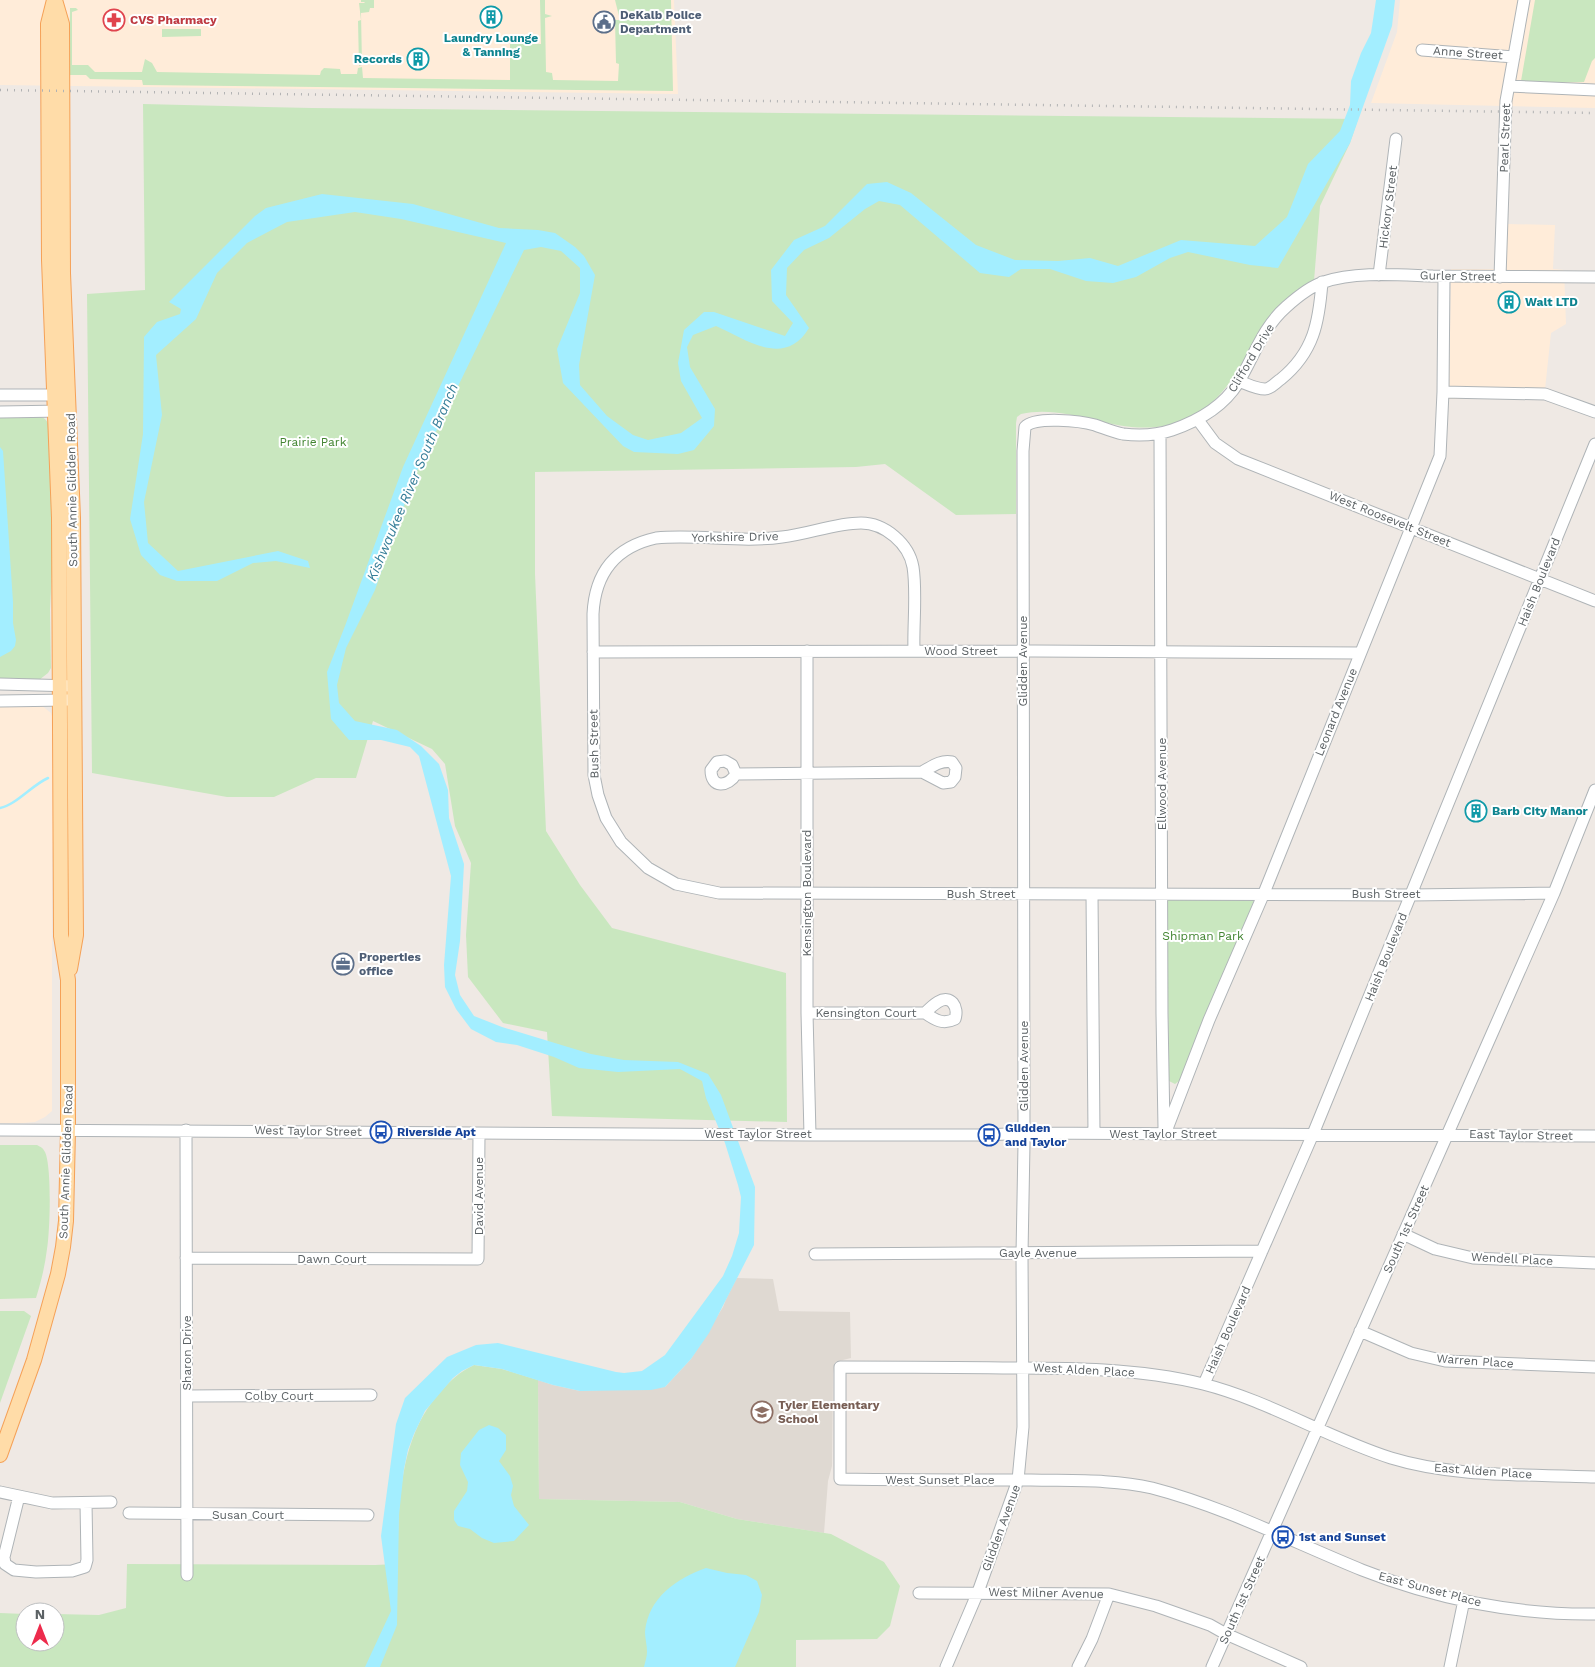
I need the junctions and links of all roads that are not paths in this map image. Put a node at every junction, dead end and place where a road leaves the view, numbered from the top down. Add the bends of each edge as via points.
1 (54, 0) edge
2 (1524, 0) edge
3 (1422, 50) dead end
4 (1514, 57) junction
5 (1508, 86) junction
6 (1595, 90) edge
7 (1396, 138) dead end
8 (1379, 275) junction
9 (1444, 276) junction
10 (1500, 277) junction
11 (1595, 277) edge
12 (1322, 282) junction
13 (1239, 381) junction
14 (1443, 392) junction
15 (0, 394) edge
16 (54, 395) junction
17 (69, 395) junction
18 (55, 411) junction
19 (0, 412) edge
20 (70, 412) junction
21 (1595, 412) edge
22 (1198, 420) junction
23 (1160, 433) junction
24 (1595, 446) edge
25 (1023, 451) joint
26 (1412, 527) junction
27 (1540, 579) junction
28 (1595, 601) edge
29 (807, 651) junction
30 (914, 651) junction
31 (1023, 651) junction
32 (593, 652) junction
33 (1161, 653) junction
34 (1360, 653) junction
35 (0, 684) edge
36 (60, 686) junction
37 (74, 686) junction
38 (60, 700) junction
39 (74, 700) junction
40 (0, 701) edge
41 (922, 772) dead end
42 (736, 774) dead end
43 (806, 774) junction
44 (1595, 790) edge
45 (808, 893) junction
46 (1264, 893) junction
47 (1554, 893) junction
48 (1092, 894) junction
49 (1162, 894) junction
50 (1024, 895) junction
51 (1411, 895) junction
52 (68, 980) junction
53 (807, 1013) junction
54 (925, 1013) dead end
55 (0, 1130) edge
56 (68, 1130) junction
57 (186, 1130) junction
58 (1024, 1133) junction
59 (1094, 1133) junction
60 (479, 1134) junction
61 (1165, 1134) junction
62 (1314, 1134) junction
63 (1448, 1134) junction
64 (810, 1135) junction
65 (1595, 1136) edge
66 (1403, 1234) junction
67 (1262, 1251) junction
68 (815, 1254) dead end
69 (1022, 1254) junction
70 (186, 1258) junction
71 (478, 1259) joint
72 (1595, 1263) edge
73 (1360, 1332) junction
74 (840, 1367) joint
75 (1595, 1367) edge
76 (1023, 1368) junction
77 (1204, 1384) junction
78 (371, 1395) dead end
79 (187, 1396) junction
80 (1318, 1430) junction
81 (0, 1455) edge
82 (1595, 1476) edge
83 (1018, 1480) junction
84 (0, 1492) edge
85 (19, 1496) junction
86 (86, 1502) junction
87 (111, 1502) dead end
88 (129, 1513) dead end
89 (188, 1515) junction
90 (368, 1515) dead end
91 (1272, 1532) junction
92 (187, 1575) dead end
93 (978, 1592) junction
94 (919, 1593) dead end
95 (1109, 1594) junction
96 (1464, 1600) junction
97 (1595, 1614) edge
98 (1226, 1634) junction
99 (946, 1667) edge
100 (1078, 1667) edge
101 (1212, 1667) edge
102 (1301, 1667) edge
103 (1450, 1667) edge

1 - 16 main road, South Annie Glidden Road via 48,24 49,260
1 - 17 main road, South Annie Glidden Road via 62,24 63,273
2 - 4 street, Pearl Street
3 - 4 street, Anne Street
4 - 5 street, Pearl Street
5 - 6 street
5 - 10 street, Pearl Street
7 - 8 street, Hickory Street
8 - 9 street, Gurler Street
8 - 12 street, Gurler Street
9 - 10 street, Gurler Street
9 - 14 street, Leonard Avenue
10 - 11 street, Gurler Street
12 - 13 street, Clifford Drive via 1286,307 1271,323
12 - 13 street via 1315,332 1297,362 1269,388
13 - 22 street, Clifford Drive via 1233,391
14 - 21 street via 1544,394
14 - 26 street, Leonard Avenue via 1440,456
15 - 16 street
16 - 17 street
16 - 18 main road, South Annie Glidden Road
17 - 20 main road, South Annie Glidden Road
18 - 19 street
18 - 20 street
18 - 36 main road, South Annie Glidden Road
20 - 37 main road, South Annie Glidden Road
22 - 23 street, Clifford Drive
22 - 26 street, West Roosevelt Street via 1215,443 1231,456
23 - 25 street, Clifford Drive via 1124,434 1094,425 1040,421 1025,426
23 - 33 street, Ellwood Avenue
24 - 27 street, Haish Boulevard
25 - 31 street, Glidden Avenue
26 - 27 street, West Roosevelt Street
26 - 34 street, Leonard Avenue
27 - 28 street, West Roosevelt Street
27 - 51 street, Haish Boulevard
29 - 30 street, Wood Street
29 - 32 street, Wood Street
29 - 43 street, Kensington Boulevard
30 - 31 street, Wood Street
30 - 32 street, Yorkshire Drive via 910,559 892,534 860,523 782,537 656,538 629,548 611,562 599,581 594,602
31 - 33 street, Wood Street
31 - 50 street, Glidden Avenue
32 - 45 street, Bush Street via 595,781 606,818 624,846 640,863 676,884 692,889 718,893
33 - 34 street, Wood Street
33 - 49 street, Ellwood Avenue
34 - 46 street, Leonard Avenue
35 - 36 street
36 - 37 street
36 - 38 main road, South Annie Glidden Road
37 - 39 main road, South Annie Glidden Road
38 - 39 street
38 - 40 street
38 - 52 main road, South Annie Glidden Road via 61,936
39 - 52 main road, South Annie Glidden Road via 76,935
41 - 43 street
42 - 43 street
43 - 45 street, Kensington Boulevard
44 - 47 street, South 1st Street
45 - 50 street, Bush Street
45 - 53 street, Kensington Boulevard
46 - 49 street, Bush Street
46 - 51 street, Bush Street
46 - 61 street, Leonard Avenue via 1209,1020
47 - 51 street, Bush Street
47 - 63 street, South 1st Street
48 - 49 street, Bush Street
48 - 50 street, Bush Street
48 - 59 street
49 - 61 street, Ellwood Avenue
50 - 58 street, Glidden Avenue
51 - 62 street, Haish Boulevard
52 - 56 main road, South Annie Glidden Road
53 - 54 street, Kensington Court
53 - 64 street, Kensington Boulevard
55 - 56 street, West Taylor Street
56 - 57 street, West Taylor Street
56 - 81 main road, South Annie Glidden Road via 66,1221 58,1274 34,1360
57 - 60 street, West Taylor Street
57 - 70 street, Sharon Drive
58 - 59 street, West Taylor Street
58 - 64 street, West Taylor Street
58 - 69 street, Glidden Avenue
59 - 61 street, West Taylor Street
60 - 64 street, West Taylor Street
60 - 71 street, David Avenue
61 - 62 street, West Taylor Street
62 - 63 street, West Taylor Street
62 - 67 street, Haish Boulevard
63 - 65 street, East Taylor Street
63 - 66 street, South 1st Street
66 - 72 street, Wendell Place via 1435,1249 1473,1258
66 - 73 street, South 1st Street
67 - 69 street, Gayle Avenue
67 - 77 street, Haish Boulevard
68 - 69 street, Gayle Avenue
69 - 76 street, Glidden Avenue
70 - 71 street, Dawn Court
70 - 79 street, Sharon Drive
73 - 75 street, Warren Place via 1411,1353 1444,1361
73 - 80 street, South 1st Street
74 - 76 street, West Alden Place
74 - 83 street, West Sunset Place via 840,1479
76 - 77 street, West Alden Place via 1138,1372
76 - 83 street, Glidden Avenue via 1023,1427
77 - 80 street, West Alden Place
78 - 79 street, Colby Court
79 - 89 street, Sharon Drive
80 - 82 street, East Alden Place via 1393,1459 1443,1469
80 - 91 street, South 1st Street
83 - 91 street, West Sunset Place via 1103,1482 1150,1488 1203,1503
83 - 93 street, Glidden Avenue
84 - 85 street
85 - 86 street via 52,1503
85 - 86 street via 5,1564 14,1570 36,1572 72,1571 85,1567
86 - 87 street
88 - 89 street, Susan Court
89 - 90 street, Susan Court
89 - 92 street, Sharon Drive
91 - 96 street, East Sunset Place via 1381,1577
91 - 98 street, South 1st Street
93 - 94 street, West Milner Avenue
93 - 95 street, West Milner Avenue
93 - 99 street, Glidden Avenue
95 - 98 street, West Milner Avenue via 1156,1606
95 - 100 street
96 - 97 street, East Sunset Place via 1543,1612
96 - 103 street
98 - 101 street, South 1st Street
98 - 102 street, West Milner Avenue

